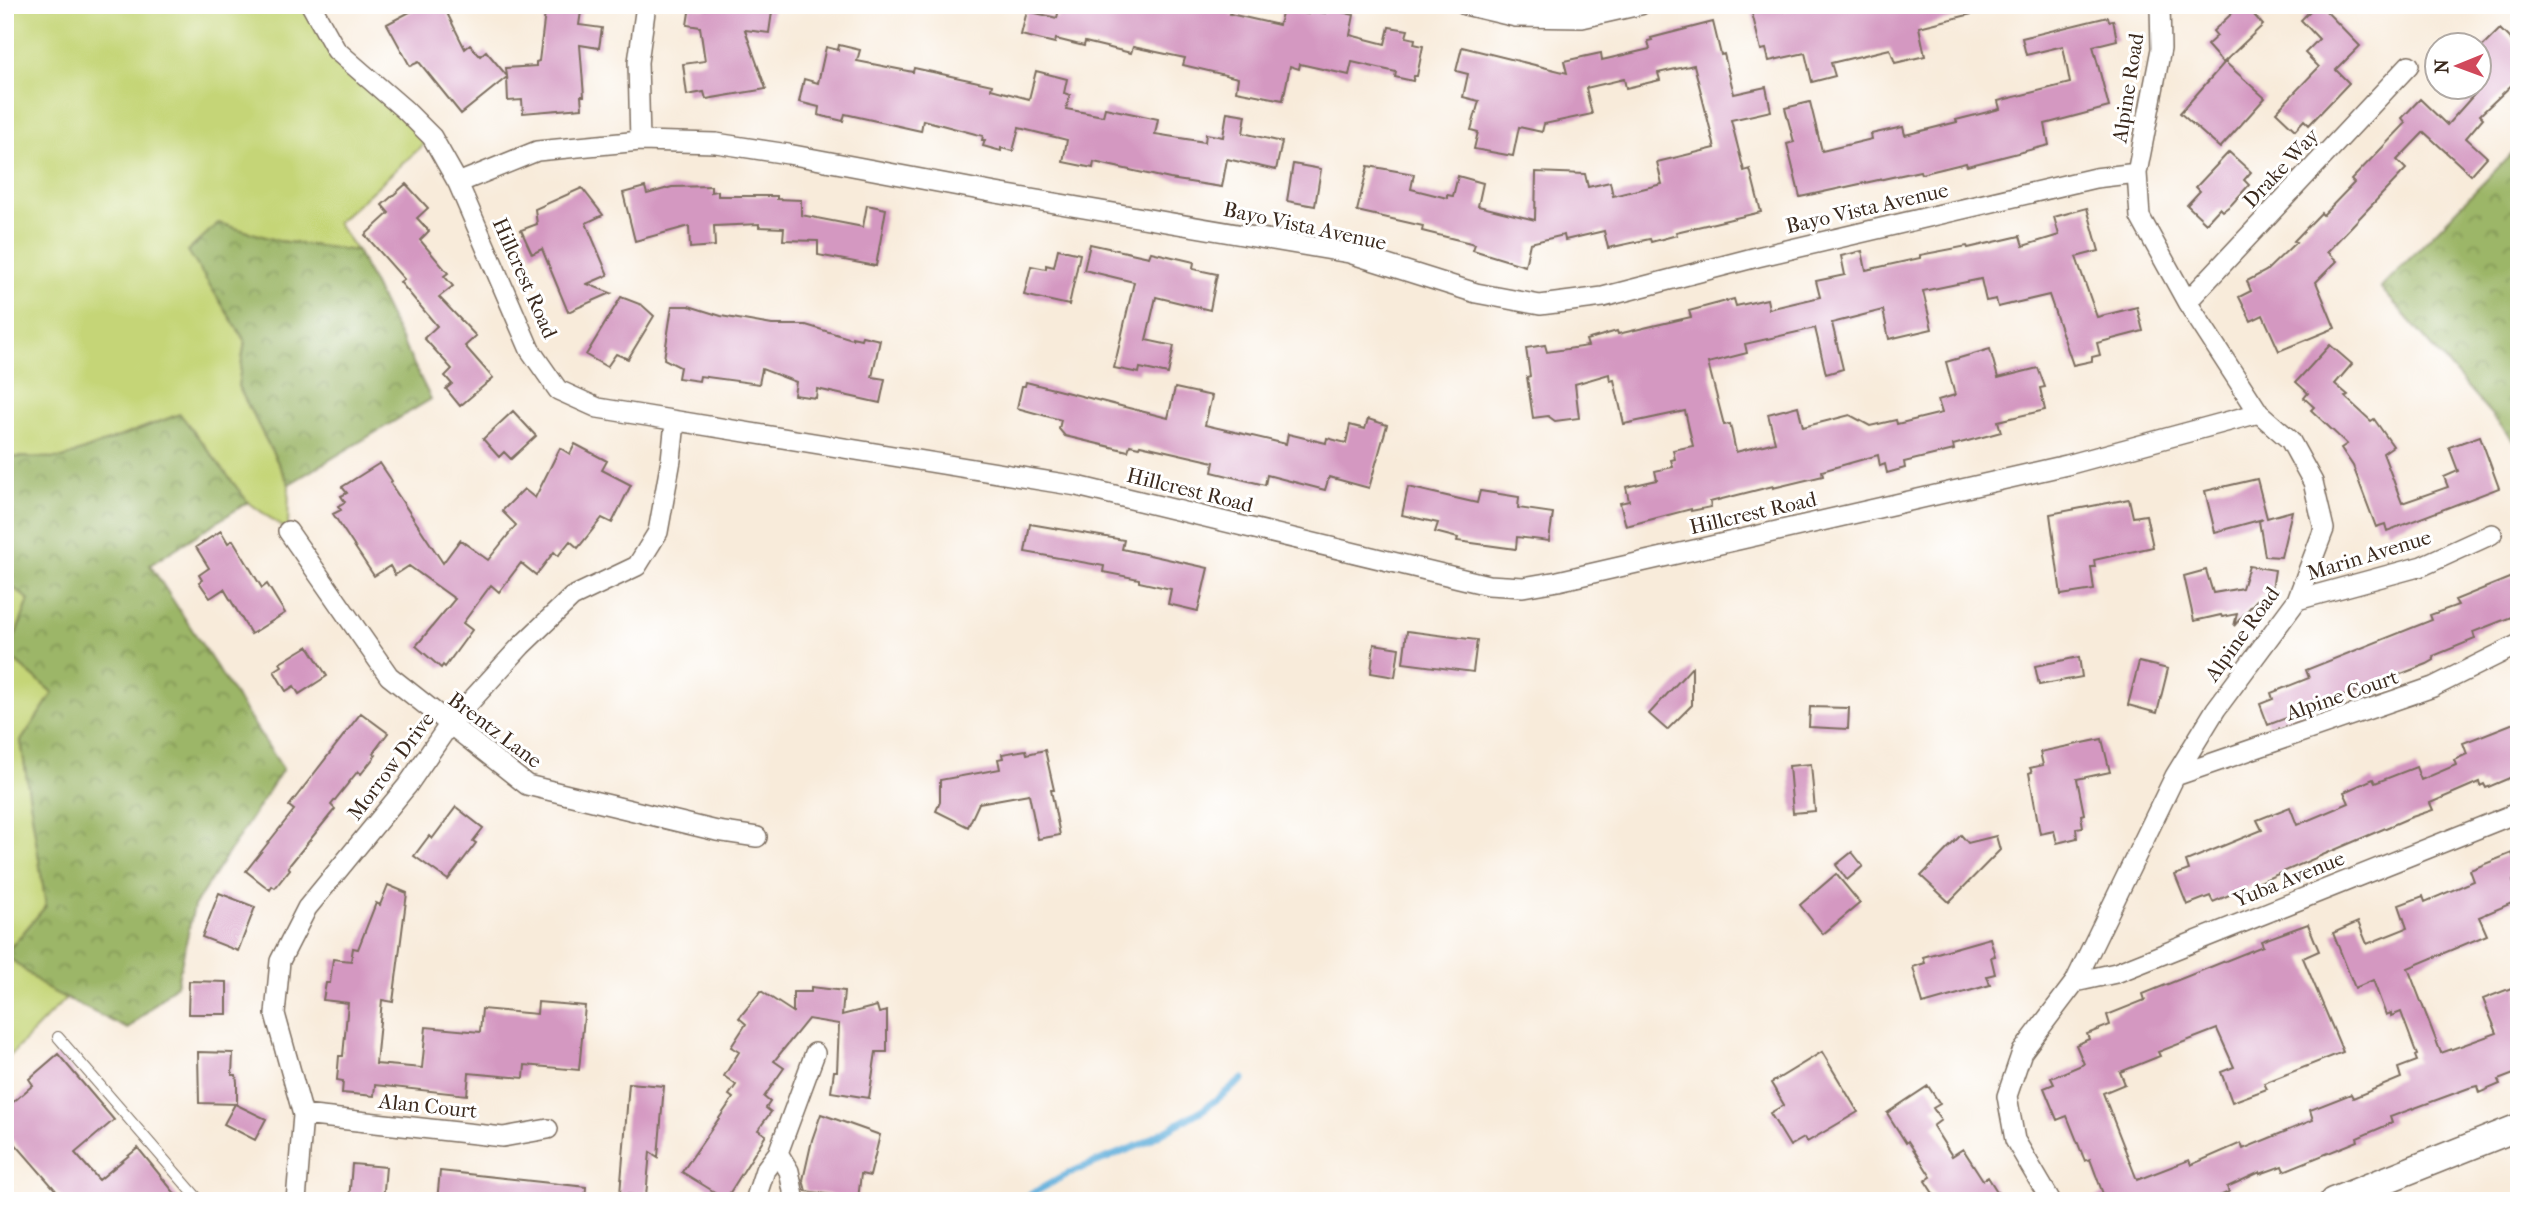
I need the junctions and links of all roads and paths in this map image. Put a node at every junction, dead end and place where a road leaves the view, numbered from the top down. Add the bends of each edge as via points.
1 (311, 5) edge
2 (646, 5) edge
3 (1466, 5) edge
4 (1640, 5) edge
5 (2160, 5) edge
6 (2409, 65) dead end
7 (640, 141) junction
8 (2137, 173) junction
9 (458, 183) junction
10 (2187, 302) junction
11 (2259, 413) junction
12 (674, 422) junction
13 (288, 531) dead end
14 (2492, 534) dead end
15 (2297, 600) junction
16 (2519, 644) edge
17 (449, 725) junction
18 (2175, 776) junction
19 (2519, 812) edge
20 (757, 837) dead end
21 (2075, 982) junction
22 (58, 1037) dead end
23 (815, 1053) dead end
24 (303, 1115) junction
25 (2519, 1126) edge
26 (548, 1129) dead end
27 (778, 1153) junction
28 (200, 1201) edge
29 (296, 1201) edge
30 (755, 1201) edge
31 (795, 1201) edge
32 (2051, 1201) edge
33 (2333, 1201) edge

1 - 9 street, Hillcrest Road via 336,50 432,137
2 - 7 street via 638,62
3 - 4 street via 1516,17 1581,18
5 - 8 street, Alpine Road via 2161,49
6 - 10 street, Drake Way
7 - 8 street, Bayo Vista Avenue via 716,143 788,154 1349,253 1476,293 1540,305 1603,297 2095,178
7 - 9 street, Bayo Vista Avenue via 537,150
8 - 10 street, Alpine Road via 2140,218
9 - 12 street, Hillcrest Road via 530,350 558,390 597,408
10 - 11 street, Alpine Road
11 - 12 street, Hillcrest Road via 2067,465 1523,587 1488,585 1077,486
11 - 15 street, Alpine Road via 2290,440 2313,482 2324,529
12 - 17 street, Morrow Drive via 658,532 637,566 572,597
13 - 17 street, Brentz Lane via 388,676
14 - 15 street, Marin Avenue via 2422,566
15 - 18 street, Alpine Road via 2216,709
16 - 18 street, Alpine Court via 2433,687
17 - 20 street, Brentz Lane via 527,785
17 - 24 street, Morrow Drive via 407,786 307,908 279,961 275,1014
18 - 21 street, Alpine Road
19 - 21 street, Yuba Avenue via 2116,973
21 - 32 street, Alpine Road via 2022,1052 2007,1096 2015,1140
22 - 28 lane
23 - 27 street
24 - 26 street, Alan Court via 503,1137
24 - 29 street, Morrow Drive
25 - 33 street
27 - 30 street via 765,1170
27 - 31 street via 789,1171

